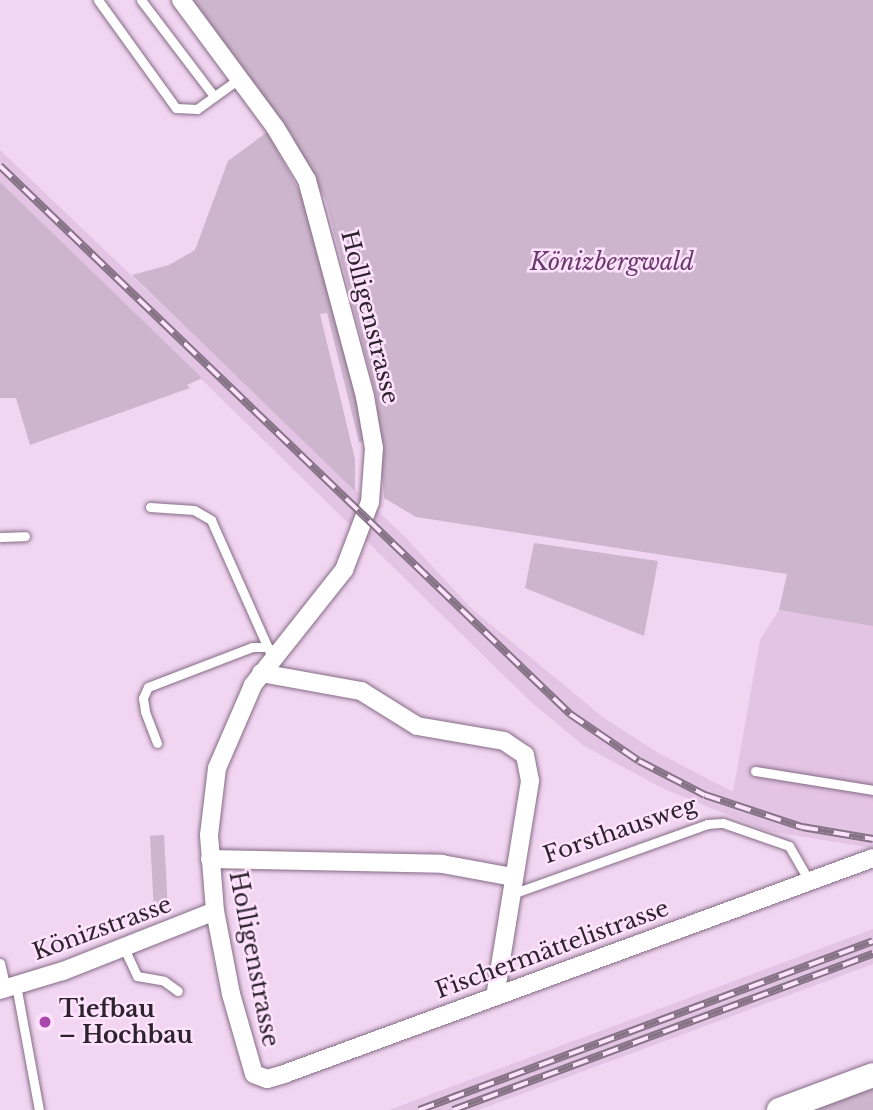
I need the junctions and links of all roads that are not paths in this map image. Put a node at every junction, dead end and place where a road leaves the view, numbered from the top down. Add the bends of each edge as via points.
1 (98, 0) edge
2 (141, 0) edge
3 (181, 0) edge
4 (240, 78) junction
5 (214, 96) junction
6 (150, 507) dead end
7 (24, 536) dead end
8 (0, 537) edge
9 (271, 653) junction
10 (261, 673) junction
11 (157, 743) dead end
12 (755, 771) dead end
13 (873, 790) edge
14 (873, 858) edge
15 (209, 859) junction
16 (513, 877) junction
17 (809, 880) junction
18 (510, 895) junction
19 (215, 911) junction
20 (124, 948) junction
21 (0, 963) edge
22 (7, 988) edge
23 (178, 991) dead end
24 (495, 996) junction
25 (251, 1069) joint
26 (873, 1075) edge
27 (39, 1110) edge
28 (779, 1110) edge

1 - 5 lane via 176,108 197,109
2 - 5 lane
3 - 4 street, Holligenstrasse
4 - 5 lane
4 - 9 street, Holligenstrasse via 290,148 314,197 365,397 373,448 370,502 349,562 320,606
6 - 9 lane via 194,510 211,520
7 - 8 lane
9 - 10 street, Holligenstrasse
9 - 11 lane via 252,647 148,687 143,698 145,711
10 - 15 street, Holligenstrasse via 239,710 217,768
10 - 16 street, Forsthausweg via 361,691 417,726 517,747 528,761 530,774
12 - 13 lane
14 - 17 street, Fischermättelistrasse
15 - 16 street, Holligenstrasse via 420,863
15 - 19 street, Holligenstrasse
16 - 18 street, Forsthausweg
17 - 18 lane, Forsthausweg via 789,846 723,823 707,824
17 - 24 street, Fischermättelistrasse
18 - 24 street, Forsthausweg
19 - 20 street, Könizstrasse
19 - 25 street, Holligenstrasse
20 - 22 street, Könizstrasse
20 - 23 lane via 138,976 164,981
21 - 22 lane
22 - 27 lane
24 - 25 street, Fischermättelistrasse via 267,1079
26 - 28 main road

